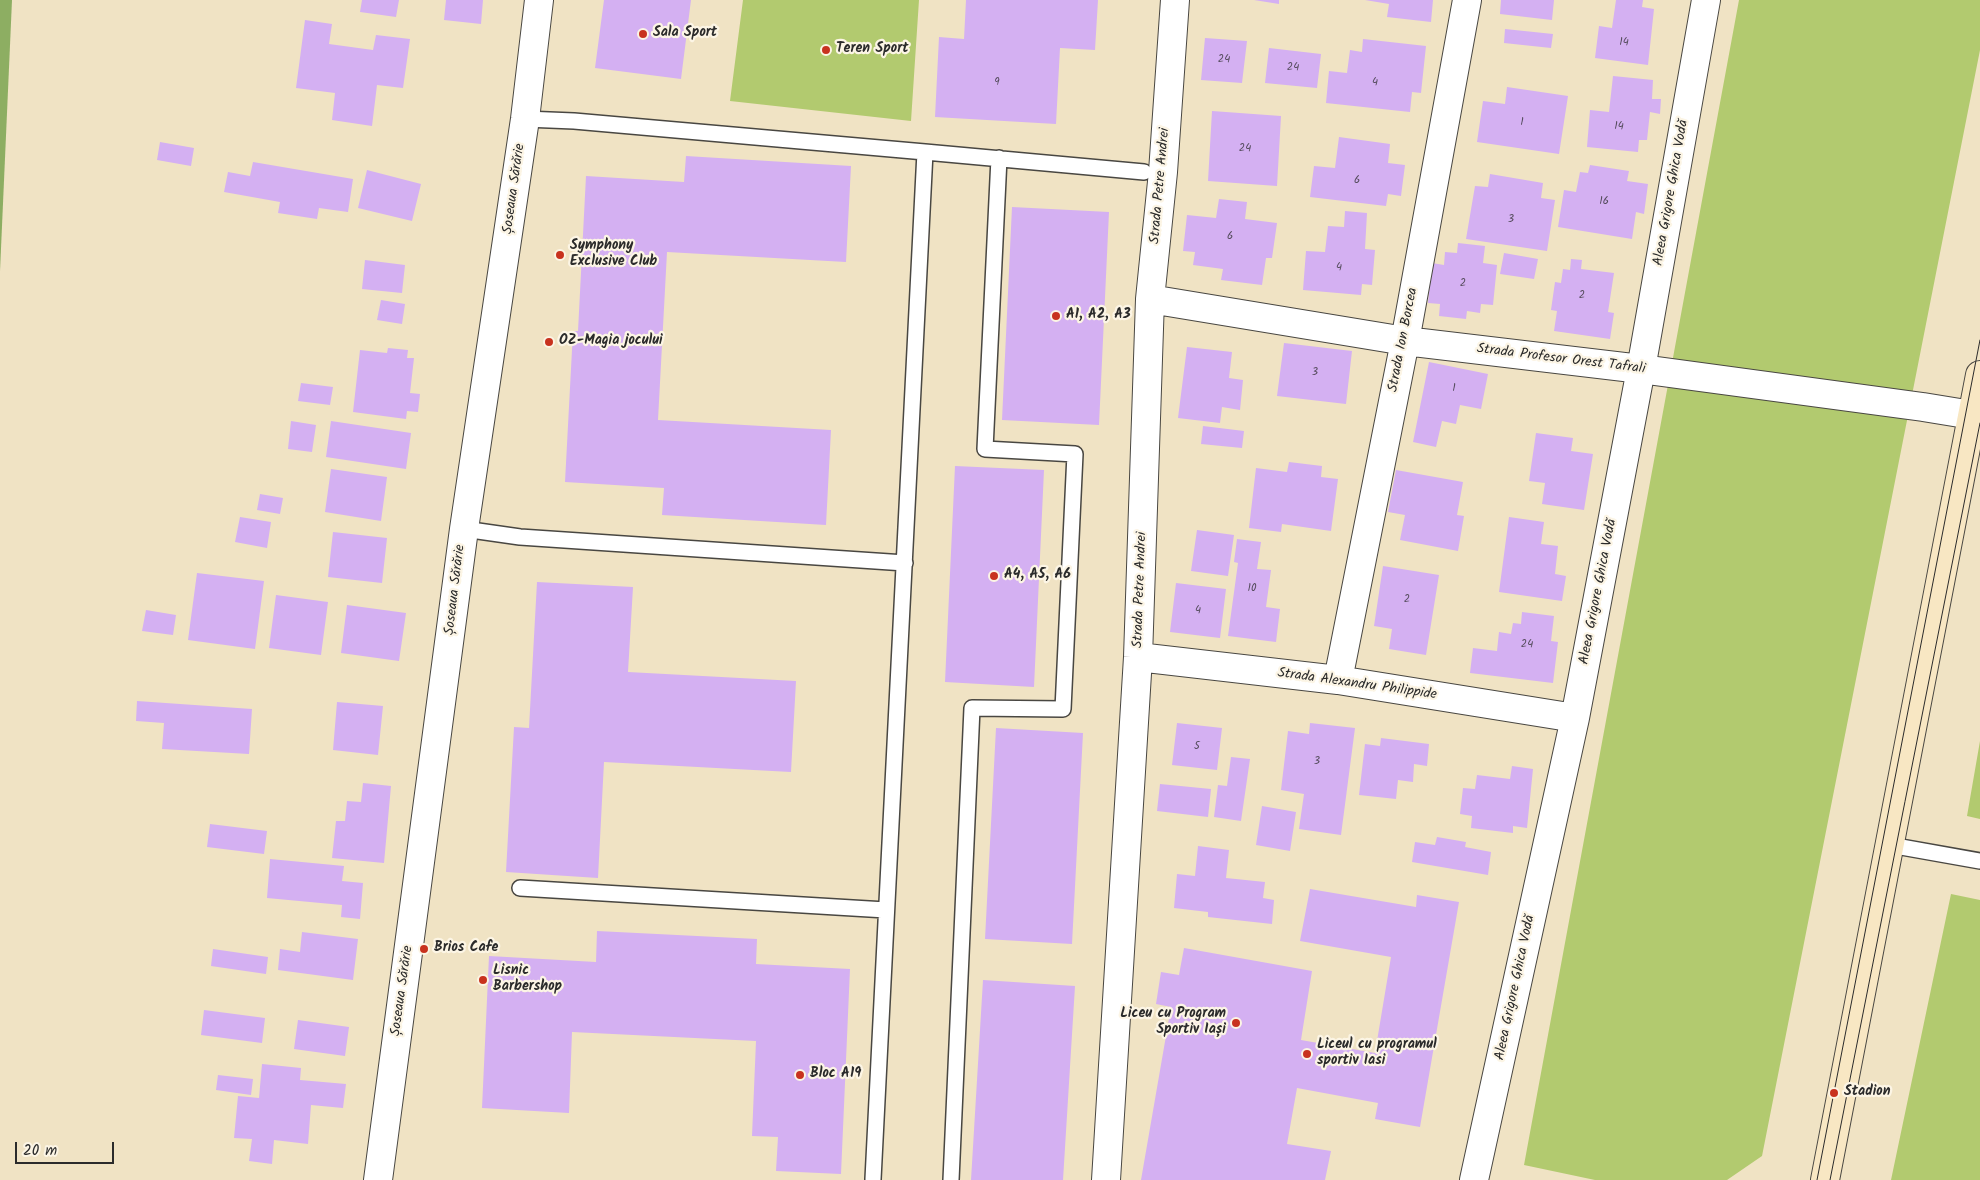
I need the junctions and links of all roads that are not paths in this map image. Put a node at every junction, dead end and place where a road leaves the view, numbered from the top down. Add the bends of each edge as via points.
1 (539, 0) edge
2 (1175, 0) edge
3 (1467, 0) edge
4 (1706, 0) edge
5 (525, 119) junction
6 (925, 152) junction
7 (999, 158) junction
8 (1144, 172) dead end
9 (1150, 299) junction
10 (1405, 341) junction
11 (1641, 369) junction
12 (1980, 375) edge
13 (1972, 416) junction
14 (464, 529) junction
15 (905, 563) junction
16 (1138, 657) junction
17 (1338, 680) junction
18 (1575, 718) junction
19 (1890, 845) junction
20 (1980, 861) edge
21 (520, 888) dead end
22 (886, 910) junction
23 (873, 1179) dead end
24 (378, 1180) edge
25 (951, 1180) edge
26 (1106, 1180) edge
27 (1474, 1180) edge
28 (1825, 1180) edge

1 - 5 street, Șoseaua Sărărie
2 - 9 street, Strada Petre Andrei
3 - 10 street, Strada Ion Borcea
4 - 11 street, Aleea Grigore Ghica Vodă
5 - 6 lane
5 - 14 street, Șoseaua Sărărie
6 - 7 lane
6 - 15 lane
7 - 8 lane
7 - 25 lane via 985,450 1075,454 1063,709 972,708
9 - 10 street, Strada Profesor Orest Tafrali
9 - 16 street, Strada Petre Andrei
10 - 11 street, Strada Profesor Orest Tafrali
10 - 17 street, Strada Ion Borcea
11 - 13 street, Strada Profesor Orest Tafrali
11 - 18 street, Aleea Grigore Ghica Vodă
12 - 13 main road
13 - 19 main road
14 - 15 lane via 520,537
14 - 24 street, Șoseaua Sărărie
15 - 22 lane
16 - 17 street, Strada Alexandru Philippide
16 - 26 street, Strada Petre Andrei
17 - 18 street, Strada Alexandru Philippide
18 - 27 street, Aleea Grigore Ghica Vodă
19 - 20 lane
19 - 28 main road
21 - 22 lane
22 - 23 lane

